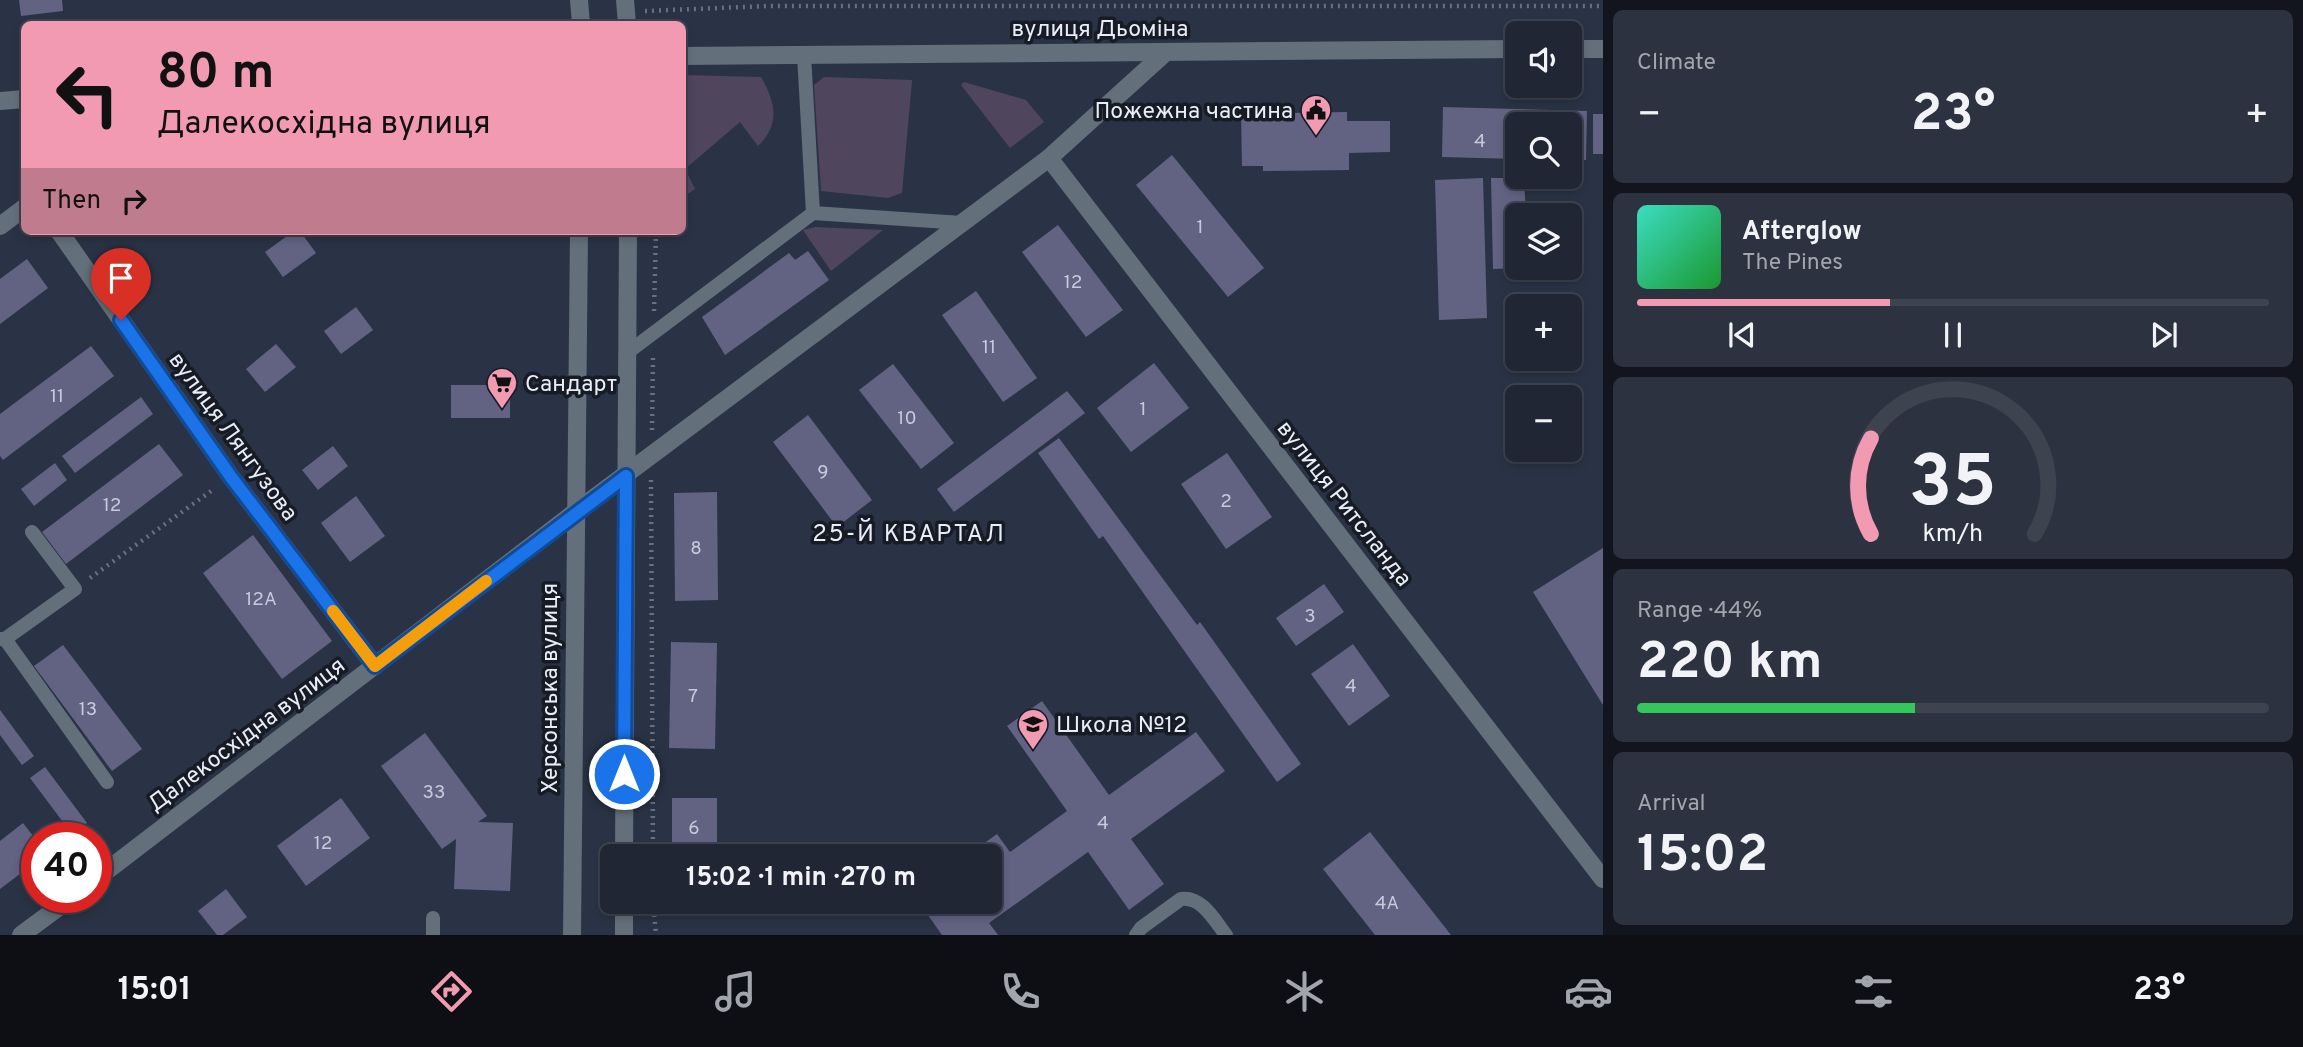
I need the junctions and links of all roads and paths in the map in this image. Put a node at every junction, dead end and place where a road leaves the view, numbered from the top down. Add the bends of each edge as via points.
1 (579, 0) edge
2 (1603, 6) edge
3 (626, 12) edge
4 (581, 21) edge
5 (1505, 49) edge
6 (1582, 49) edge
7 (1603, 49) edge
8 (1166, 52) junction
9 (804, 55) junction
10 (686, 56) edge
11 (21, 99) edge
12 (0, 101) edge
13 (1049, 158) junction
14 (21, 210) edge
15 (813, 213) junction
16 (962, 223) junction
17 (0, 226) edge
18 (62, 235) edge
19 (579, 235) edge
20 (628, 235) edge
21 (627, 353) junction
22 (651, 457) junction
23 (626, 476) junction
24 (231, 477) junction
25 (574, 513) junction
26 (32, 532) dead end
27 (75, 589) junction
28 (2, 639) edge
29 (375, 666) junction
30 (107, 782) dead end
31 (624, 844) edge
32 (653, 844) edge
33 (112, 866) edge
34 (1603, 879) edge
35 (51, 913) edge
36 (624, 914) edge
37 (654, 914) edge
38 (433, 918) dead end
39 (21, 935) edge
40 (433, 935) edge
41 (572, 935) edge
42 (624, 935) edge
43 (656, 935) edge
44 (1136, 935) edge
45 (1226, 935) edge

1 - 4 street
2 - 3 path via 768,6
5 - 8 street, вулиця Дьоміна
6 - 7 street
8 - 9 street, вулиця Дьоміна
8 - 13 street, Далекосхідна вулиця
9 - 10 street, вулиця Дьоміна
9 - 15 lane
11 - 12 street
13 - 16 street, Далекосхідна вулиця
13 - 34 street, вулиця Ритсланда
14 - 17 street
15 - 16 lane
15 - 21 lane
16 - 22 street, Далекосхідна вулиця
18 - 24 street, вулиця Лянгузова
19 - 25 street, Херсонська вулиця
20 - 21 street
21 - 23 street
22 - 23 street, Далекосхідна вулиця
22 - 32 path
23 - 25 street, Далекосхідна вулиця
23 - 31 street
24 - 27 path
24 - 29 street, вулиця Лянгузова
25 - 29 street, Далекосхідна вулиця
25 - 41 street, Херсонська вулиця
26 - 27 lane
27 - 28 lane
28 - 30 lane
29 - 33 street, Далекосхідна вулиця
35 - 39 street
36 - 42 street
37 - 43 path
38 - 40 lane
44 - 45 lane via 1187,898 1201,904

